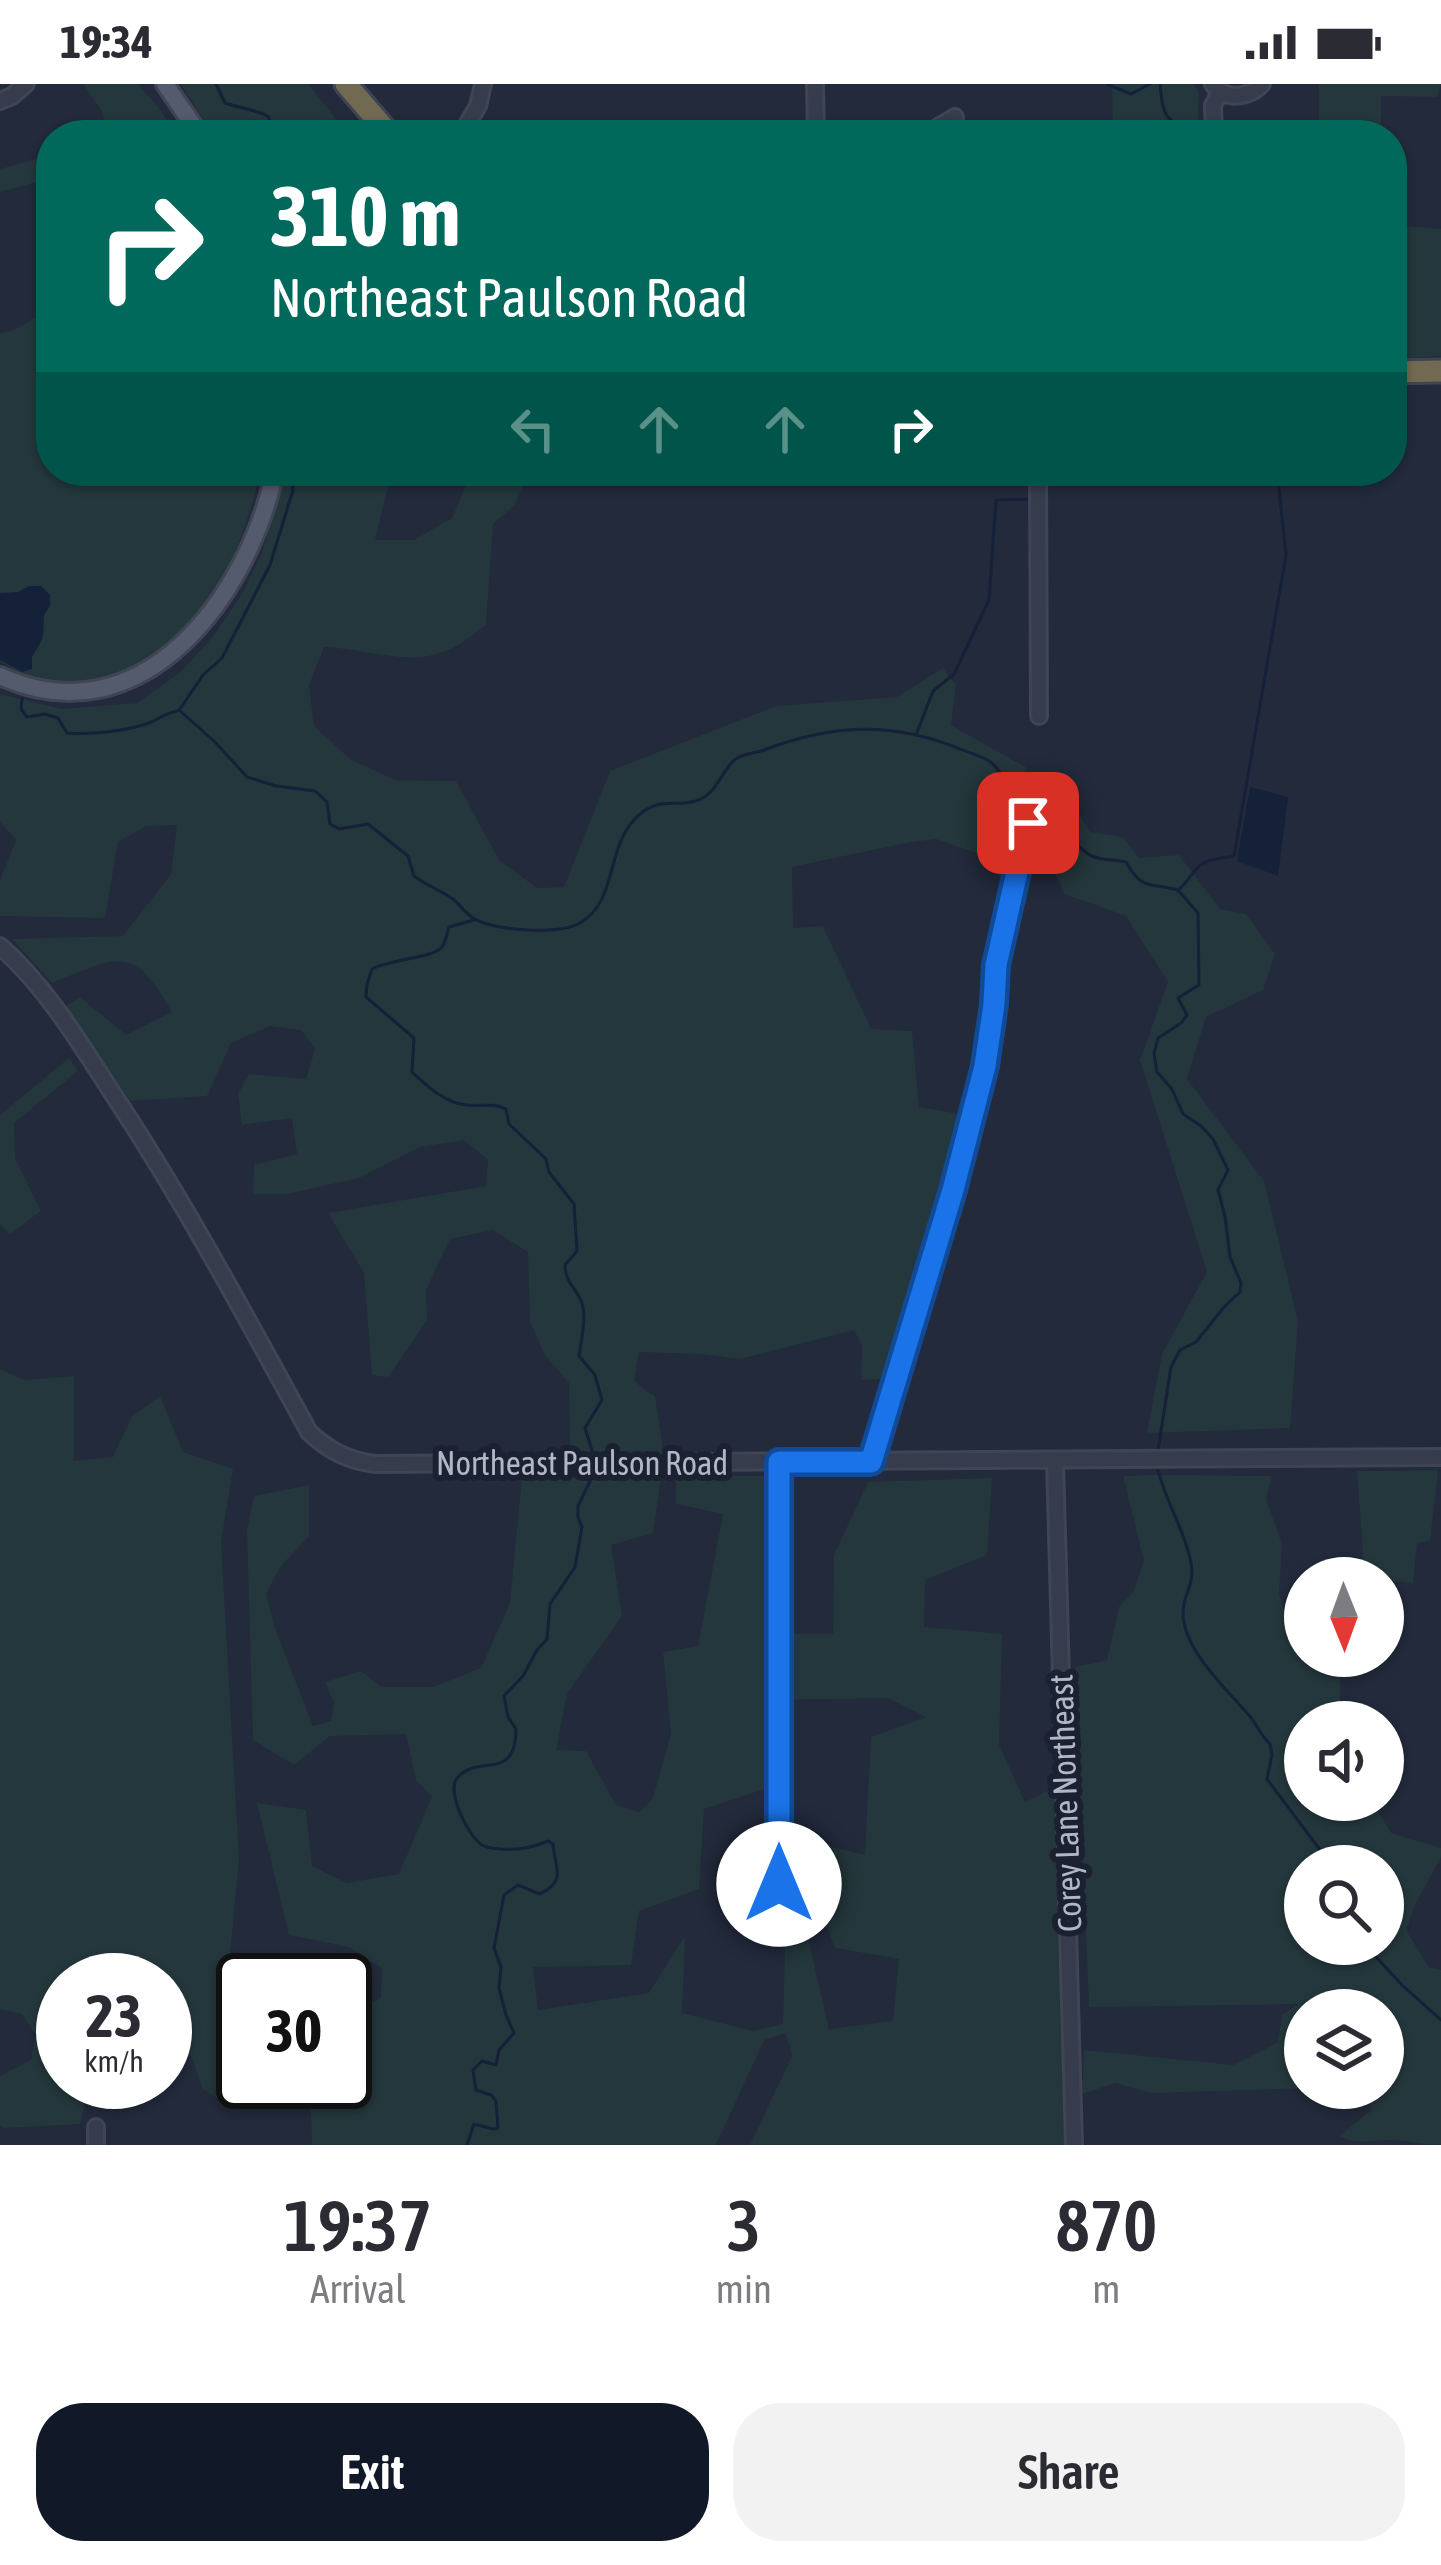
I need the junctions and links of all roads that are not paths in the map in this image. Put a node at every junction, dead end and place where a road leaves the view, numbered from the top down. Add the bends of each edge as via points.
1 (26, 84) edge
2 (165, 84) edge
3 (346, 84) edge
4 (483, 84) edge
5 (815, 84) edge
6 (1262, 84) edge
7 (1216, 88) edge
8 (0, 101) edge
9 (955, 117) dead end
10 (190, 120) edge
11 (377, 120) edge
12 (470, 120) edge
13 (816, 120) edge
14 (950, 120) edge
15 (1214, 120) edge
16 (1441, 371) edge
17 (1407, 372) edge
18 (271, 486) edge
19 (1038, 486) edge
20 (0, 676) edge
21 (1039, 716) dead end
22 (1028, 823) dead end
23 (0, 946) edge
24 (1441, 1457) edge
25 (1055, 1461) junction
26 (779, 1462) junction
27 (871, 1462) junction
28 (780, 1899) dead end
29 (96, 2127) dead end
30 (96, 2145) edge
31 (1074, 2145) edge

1 - 8 street
2 - 10 main road
3 - 11 highway
4 - 12 street
5 - 13 street
6 - 7 street via 1244,95
7 - 15 street
9 - 14 street
16 - 17 highway
18 - 20 main road via 229,588 165,658 126,681 78,692 42,691
19 - 21 street
22 - 27 street via 978,1094
23 - 26 street, Northeast Paulson Road via 53,1005 137,1130 309,1432 330,1450 376,1464
24 - 25 street, Northeast Paulson Road
25 - 27 street, Northeast Paulson Road
25 - 31 street, Corey Lane Northeast
26 - 27 street, Northeast Paulson Road
26 - 28 street
29 - 30 street

